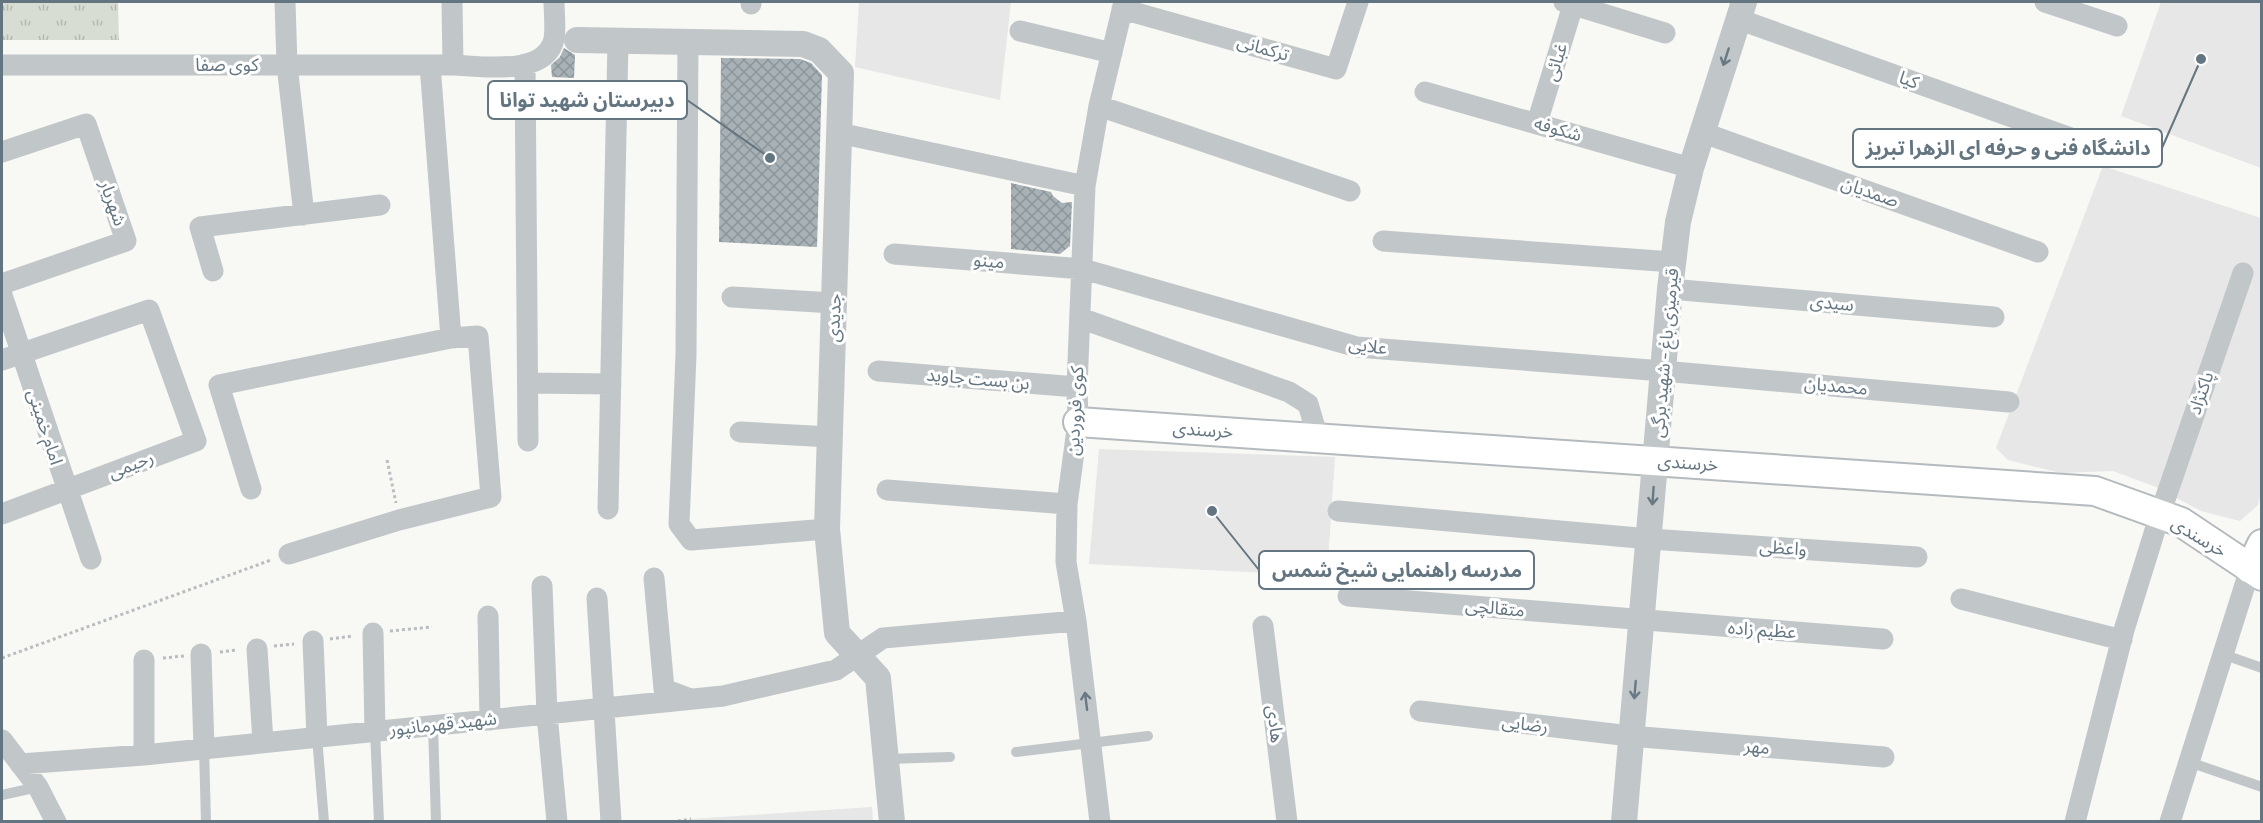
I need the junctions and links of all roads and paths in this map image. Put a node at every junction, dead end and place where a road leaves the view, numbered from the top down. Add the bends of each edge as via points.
1 (285, 2) edge
2 (452, 2) edge
3 (554, 2) edge
4 (1358, 2) edge
5 (1571, 2) edge
6 (2045, 2) edge
7 (1123, 5) edge
8 (1741, 10) edge
9 (2117, 26) dead end
10 (1020, 31) dead end
11 (1665, 33) dead end
12 (565, 40) junction
13 (618, 41) junction
14 (688, 43) junction
15 (1112, 53) junction
16 (2, 65) edge
17 (287, 65) junction
18 (430, 65) junction
19 (453, 65) junction
20 (516, 66) junction
21 (1425, 92) dead end
22 (1099, 106) junction
23 (1537, 123) junction
24 (1701, 132) junction
25 (839, 133) junction
26 (2079, 141) dead end
27 (2, 152) edge
28 (1690, 168) junction
29 (1085, 186) junction
30 (1350, 191) dead end
31 (380, 205) dead end
32 (304, 215) junction
33 (1383, 242) dead end
34 (2038, 252) dead end
35 (894, 254) dead end
36 (1674, 262) junction
37 (1083, 269) junction
38 (213, 271) dead end
39 (2243, 273) dead end
40 (2, 284) edge
41 (1670, 289) junction
42 (2, 295) edge
43 (732, 297) dead end
44 (834, 303) junction
45 (1994, 317) dead end
46 (1080, 318) junction
47 (451, 338) junction
48 (11, 357) edge
49 (878, 371) dead end
50 (1663, 371) junction
51 (528, 383) junction
52 (611, 384) junction
53 (1077, 387) junction
54 (2009, 402) dead end
55 (1078, 422) junction
56 (740, 432) dead end
57 (830, 437) junction
58 (1318, 438) junction
59 (528, 441) dead end
60 (387, 460) dead end
61 (1655, 461) junction
62 (251, 489) dead end
63 (66, 490) junction
64 (887, 490) dead end
65 (1067, 504) junction
66 (608, 510) dead end
67 (1338, 511) dead end
68 (2, 514) edge
69 (2160, 514) junction
70 (399, 520) junction
71 (827, 529) junction
72 (1650, 539) junction
73 (2262, 544) edge
74 (289, 554) joint
75 (1917, 557) dead end
76 (91, 559) dead end
77 (2256, 573) edge
78 (654, 578) dead end
79 (542, 586) dead end
80 (1348, 596) dead end
81 (597, 598) dead end
82 (1961, 599) dead end
83 (488, 616) dead end
84 (1641, 620) junction
85 (1076, 621) junction
86 (1263, 626) dead end
87 (432, 627) dead end
88 (373, 633) junction
89 (1883, 639) dead end
90 (2122, 640) junction
91 (313, 641) junction
92 (257, 649) junction
93 (201, 654) junction
94 (2222, 654) junction
95 (857, 655) junction
96 (2, 658) edge
97 (144, 660) joint
98 (2262, 668) edge
99 (691, 699) junction
100 (604, 708) junction
101 (1420, 711) dead end
102 (547, 714) junction
103 (490, 720) junction
104 (433, 725) junction
105 (375, 731) junction
106 (1148, 736) dead end
107 (1630, 736) junction
108 (317, 737) junction
109 (2, 740) edge
110 (263, 742) junction
111 (1091, 743) junction
112 (204, 748) junction
113 (1016, 752) dead end
114 (144, 754) junction
115 (950, 757) dead end
116 (1884, 757) dead end
117 (886, 759) junction
118 (2189, 762) junction
119 (20, 765) junction
120 (38, 787) junction
121 (2262, 787) edge
122 (2, 795) edge
123 (692, 819) dead end
124 (56, 822) edge
125 (206, 822) edge
126 (324, 822) edge
127 (379, 822) edge
128 (436, 822) edge
129 (557, 822) edge
130 (611, 822) edge
131 (672, 822) edge
132 (892, 822) edge
133 (1100, 822) edge
134 (1287, 822) edge
135 (1624, 822) edge
136 (2075, 822) edge
137 (2170, 822) edge

1 - 17 street
2 - 19 street
3 - 12 street
4 - 7 street, ترکمانی via 1336,69
5 - 11 street
5 - 23 street, غبائی
6 - 9 street
7 - 15 street, کوی فروردین
8 -> 24 street, قیرمیزی باغ - شهید برگی
8 - 26 street, کیا
10 - 15 street
12 - 13 street, جدیدی
12 - 20 street via 547,55
13 - 14 street, جدیدی
13 - 52 street
14 - 25 street, جدیدی via 803,44 819,50 841,73
14 - 71 street via 686,354 679,524 691,540
15 - 22 street, کوی فروردین
16 - 17 street, کوی صفا
17 - 18 street, کوی صفا
17 - 32 street
18 - 19 street, کوی صفا
18 - 47 street
19 - 20 street, کوی صفا
20 - 51 street
21 - 23 street, شکوفه
22 - 29 street, کوی فروردین
22 - 30 street
23 - 28 street, شکوفه
24 - 28 street, قیرمیزی باغ - شهید برگی
24 - 34 street, صمدیان
25 - 29 street
25 - 44 street, جدیدی
27 - 40 street, شهریار via 86,124 126,241
28 - 36 street, قیرمیزی باغ - شهید برگی
29 - 37 street, کوی فروردین
31 - 32 street
32 - 38 street via 200,227
33 - 36 street
35 - 37 street, مینو
36 - 41 street, قیرمیزی باغ - شهید برگی
37 - 46 street, کوی فروردین
37 - 50 street, علایی via 1358,347
39 - 69 street, پاکنژاد
41 - 45 street, سیدی
41 - 50 street, قیرمیزی باغ - شهید برگی
42 - 48 street, امام خمینی
43 - 44 street
44 - 57 street, جدیدی
46 - 53 street, کوی فروردین
46 - 58 street via 1289,392 1308,404
47 - 62 street via 219,385
47 - 70 street via 478,336 491,497
48 - 63 street, امام خمینی
48 - 63 street, رحیمی via 149,310 196,441
49 - 53 street, بن بست جاوید
50 - 54 street, محمدیان
50 - 61 street, قیرمیزی باغ - شهید برگی
51 - 52 street
51 - 59 street
52 - 66 street
53 - 55 street, کوی فروردین
55 - 58 main road, خرسندی
55 - 65 street, کوی فروردین
56 - 57 street
57 - 71 street, جدیدی
58 - 61 main road, خرسندی
60 - 70 path
61 - 69 main road, خرسندی via 2095,491
61 -> 72 street, قیرمیزی باغ - شهید برگی
63 - 68 street, رحیمی
63 - 76 street, امام خمینی
64 - 65 street
65 - 85 street, کوی فروردین via 1066,562
67 - 72 street, واعظی
69 - 77 main road, خرسندی via 2181,522
69 - 90 street, پاکنژاد
70 - 74 street
71 - 95 street, جدیدی via 837,633
72 - 75 street, واعظی
72 - 84 street, قیرمیزی باغ - شهید برگی
73 - 77 main road
74 - 96 path
77 - 94 street
78 - 99 street via 663,689
79 - 102 street
80 - 84 street, متقالچی
81 - 100 street
82 - 90 street
83 - 103 street
84 - 89 street, عظیم زاده
84 -> 107 street, قیرمیزی باغ - شهید برگی
85 - 95 street, شهید قهرمانپور via 883,638
111 -> 85 street, کوی فروردین
86 - 134 street, هادی
87 - 88 path
88 - 91 path
88 - 105 street
90 - 136 street, پاکنژاد
91 - 92 path
91 - 108 street
92 - 93 path
92 - 110 street
93 - 97 path
93 - 112 street
94 - 98 lane
94 - 118 street
95 - 99 street, شهید قهرمانپور via 836,670 723,696
95 - 117 street, جدیدی via 878,678
97 - 114 street
99 - 100 street, شهید قهرمانپور
100 - 102 street, شهید قهرمانپور
100 - 130 street
101 - 107 street, رضایی
102 - 103 street, شهید قهرمانپور
102 - 129 street
103 - 104 street, شهید قهرمانپور
104 - 105 street, شهید قهرمانپور
104 - 128 lane
105 - 108 street, شهید قهرمانپور
105 - 127 lane
106 - 111 lane
107 - 116 street, مهر
107 - 135 street, قیرمیزی باغ - شهید برگی
108 - 110 street, شهید قهرمانپور
108 - 126 lane
109 - 119 street
110 - 112 street, شهید قهرمانپور
111 - 113 lane
111 - 133 street, کوی فروردین
112 - 114 street, شهید قهرمانپور
112 - 125 lane
114 - 119 street, شهید قهرمانپور
115 - 117 lane
117 - 132 street, جدیدی
118 - 121 lane
118 - 137 street
119 - 120 street
120 - 122 lane
120 - 124 street
123 - 131 path

